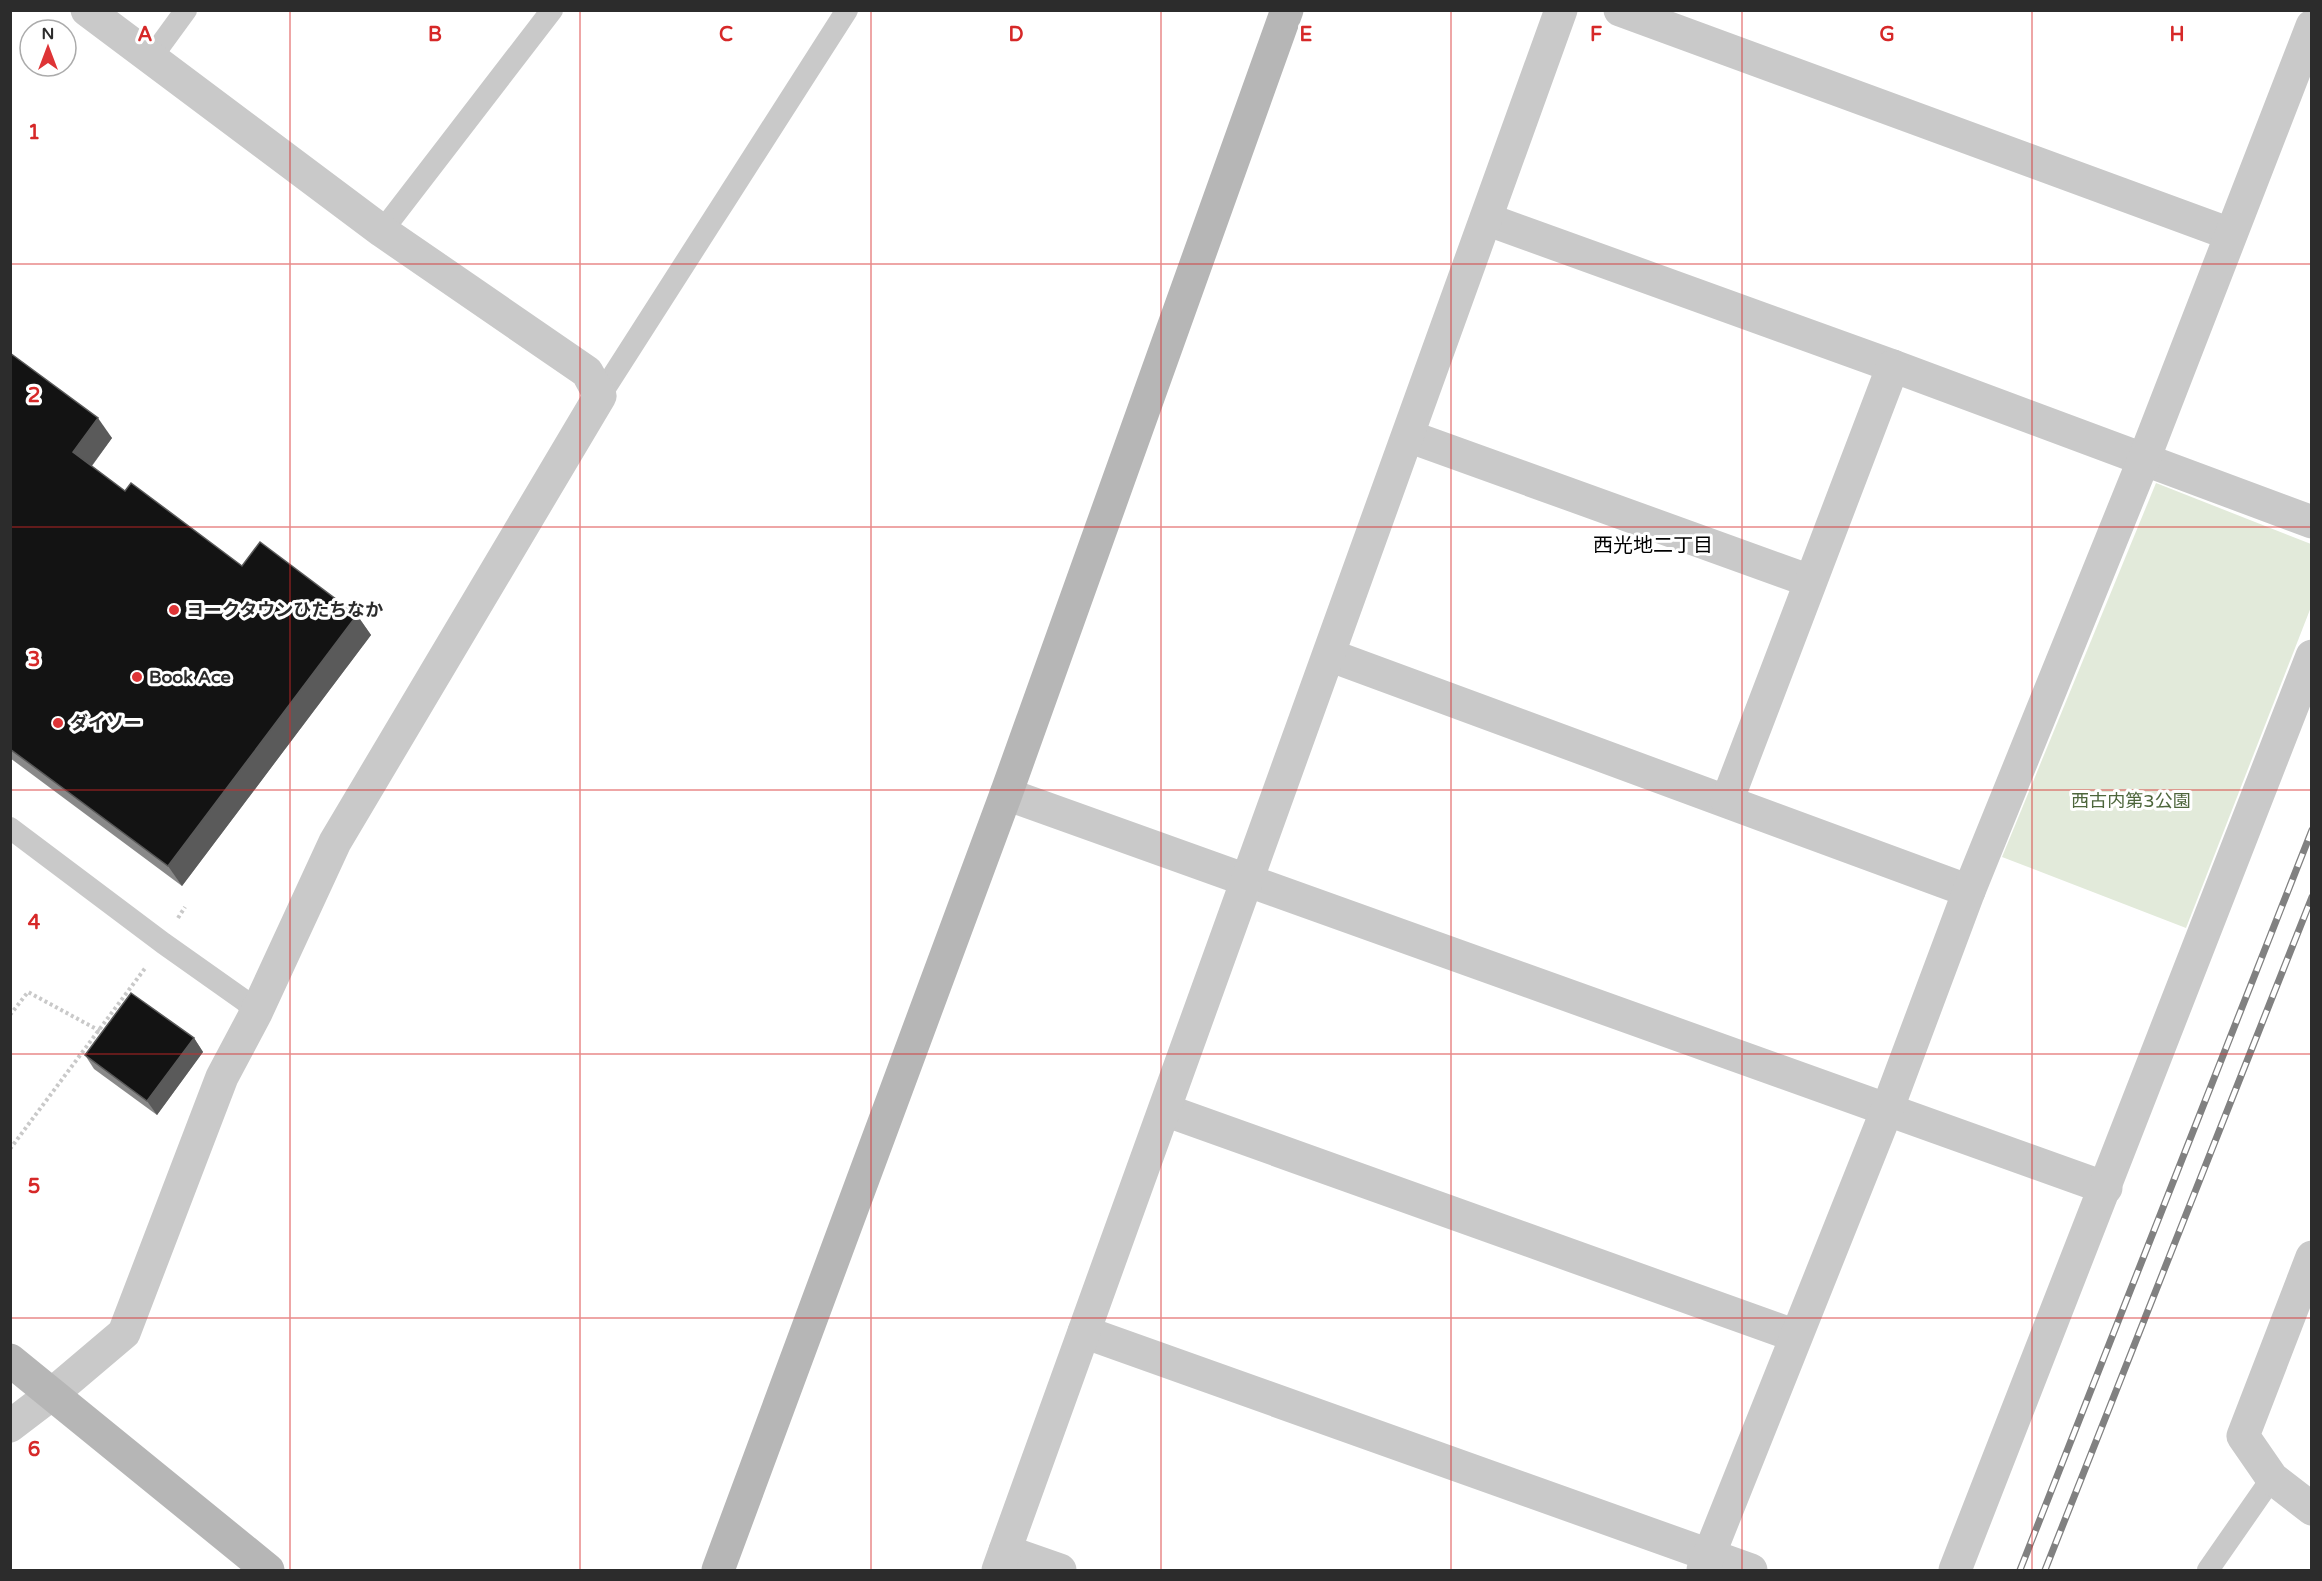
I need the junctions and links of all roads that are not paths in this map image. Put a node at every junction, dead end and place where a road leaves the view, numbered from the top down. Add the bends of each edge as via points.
1 (87, 10) edge
2 (186, 10) edge
3 (552, 10) edge
4 (847, 10) edge
5 (1287, 10) edge
6 (1562, 10) edge
7 (1620, 10) edge
8 (2307, 10) edge
9 (2312, 12) edge
10 (2312, 26) edge
11 (151, 58) junction
12 (1486, 219) junction
13 (382, 231) junction
14 (2229, 234) junction
15 (1893, 366) junction
16 (600, 396) junction
17 (1408, 436) junction
18 (2144, 459) junction
19 (2312, 522) edge
20 (1810, 581) junction
21 (1329, 655) junction
22 (2312, 656) edge
23 (1006, 794) junction
24 (1727, 801) junction
25 (10, 828) edge
26 (1247, 880) junction
27 (1969, 891) junction
28 (256, 1013) junction
29 (1165, 1110) junction
30 (1887, 1110) junction
31 (2106, 1188) junction
32 (2312, 1257) edge
33 (1084, 1332) junction
34 (1796, 1336) junction
35 (10, 1360) edge
36 (52, 1394) junction
37 (10, 1426) edge
38 (2272, 1478) junction
39 (2312, 1509) edge
40 (1002, 1561) edge
41 (1706, 1563) edge
42 (268, 1570) edge
43 (718, 1570) edge
44 (1060, 1570) edge
45 (1751, 1570) edge
46 (1955, 1570) edge
47 (2208, 1570) edge

1 - 11 street
2 - 11 lane
3 - 13 lane
4 - 16 lane
5 - 23 street
6 - 12 street
7 - 14 street
8 - 9 street
10 - 14 street
11 - 13 street
12 - 15 street
12 - 17 street
13 - 16 street via 587,372
14 - 18 street
15 - 18 street
15 - 20 street
16 - 28 street via 335,842
17 - 20 street
17 - 21 street
18 - 19 street
18 - 27 street
20 - 24 street
21 - 24 street
21 - 26 street
22 - 31 street
23 - 26 street
23 - 43 street
24 - 27 street
25 - 28 lane
26 - 29 street
26 - 30 street
27 - 30 street
28 - 36 street via 222,1077 124,1333
29 - 33 street
29 - 34 street
30 - 31 street
30 - 34 street
31 - 46 street
32 - 38 street via 2243,1436
33 - 40 street
33 - 41 street
34 - 41 street
35 - 36 street
36 - 37 street
36 - 42 street
38 - 39 street
38 - 47 lane
40 - 44 street
41 - 45 street

